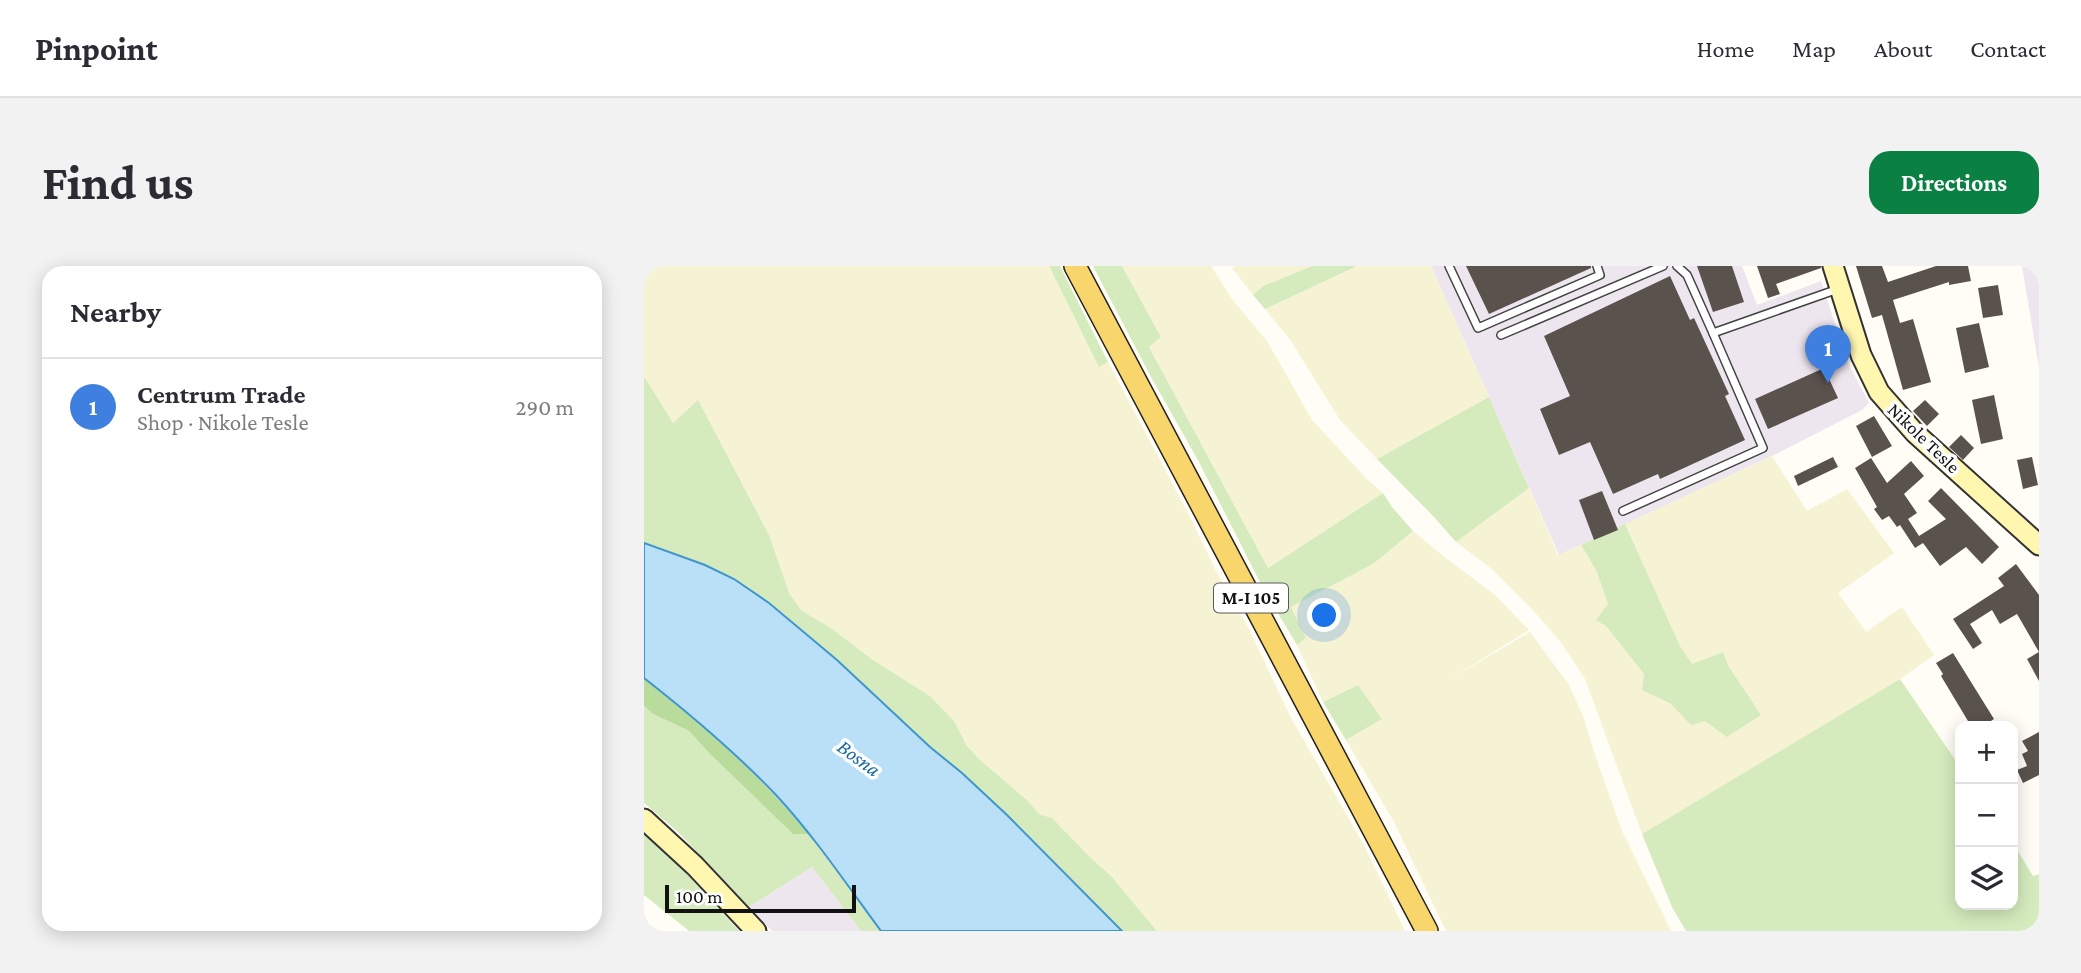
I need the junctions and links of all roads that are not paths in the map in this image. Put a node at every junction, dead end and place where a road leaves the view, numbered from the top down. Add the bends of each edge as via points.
1 (1075, 266) edge
2 (1449, 266) edge
3 (1597, 266) edge
4 (1662, 266) edge
5 (1677, 266) edge
6 (1833, 266) edge
7 (1839, 289) junction
8 (1713, 333) junction
9 (1501, 335) dead end
10 (1623, 511) dead end
11 (2039, 545) edge
12 (644, 819) edge
13 (756, 931) edge
14 (1427, 931) edge

1 - 14 main road, M-I 105
2 - 3 lane via 1478,328 1600,275
4 - 9 lane
5 - 8 lane via 1687,275
6 - 7 street, Nikole Tesle
7 - 8 lane
7 - 11 street, Nikole Tesle via 1879,392 1915,433
8 - 10 lane via 1763,448
12 - 13 street

